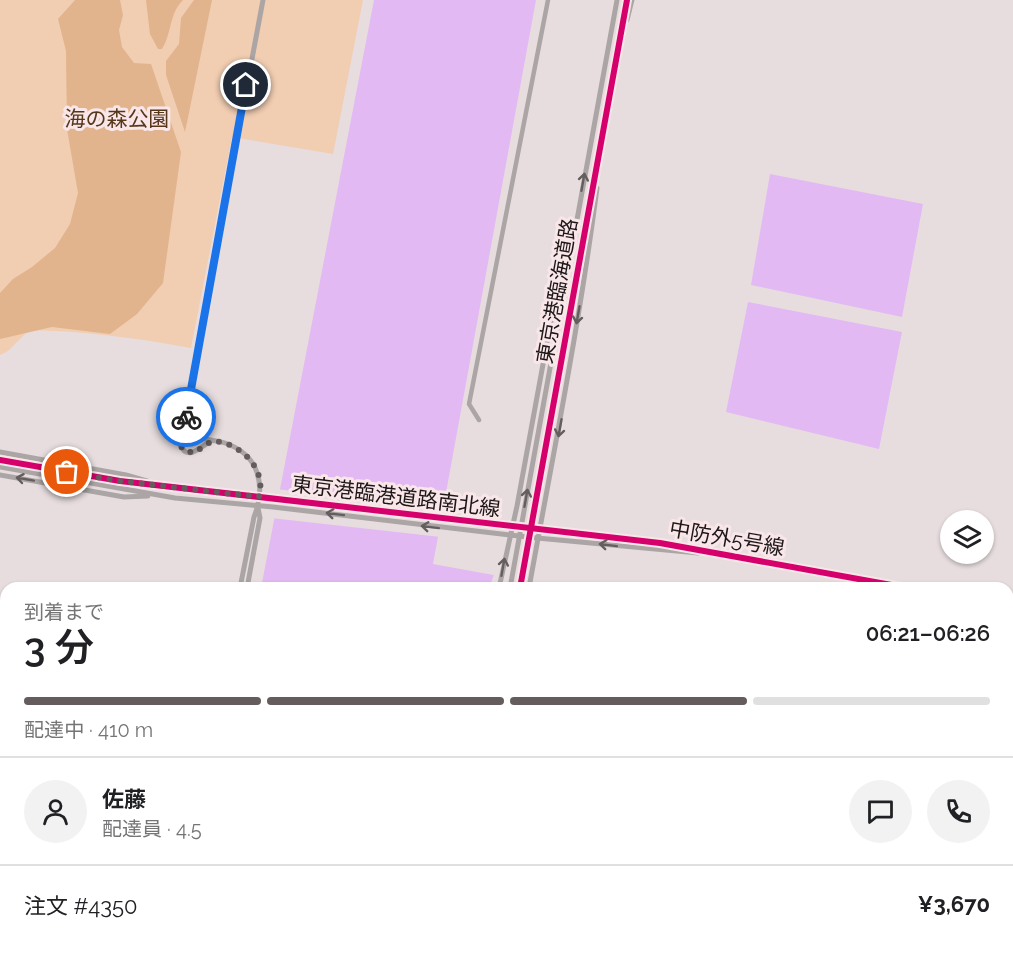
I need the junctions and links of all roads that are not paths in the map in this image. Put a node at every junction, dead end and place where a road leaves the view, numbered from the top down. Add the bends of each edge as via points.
1 (262, 0) edge
2 (548, 0) edge
3 (615, 0) edge
4 (627, 0) edge
5 (632, 0) edge
6 (623, 33) junction
7 (597, 174) junction
8 (579, 206) junction
9 (479, 420) dead end
10 (185, 422) junction
11 (192, 435) junction
12 (182, 438) junction
13 (212, 441) junction
14 (0, 452) edge
15 (0, 460) edge
16 (0, 467) edge
17 (0, 475) edge
18 (157, 484) junction
19 (155, 495) junction
20 (259, 497) junction
21 (258, 506) junction
22 (511, 526) junction
23 (540, 530) junction
24 (510, 535) junction
25 (537, 538) junction
26 (729, 555) junction
27 (241, 582) edge
28 (248, 582) edge
29 (500, 582) edge
30 (511, 582) edge
31 (520, 582) edge
32 (530, 582) edge
33 (875, 582) edge

1 - 10 street
2 - 9 street via 469,404
8 -> 3 street, 東京港臨海道路
4 - 6 street, 東京港臨海道路
5 - 6 street
6 - 7 street, 東京港臨海道路
7 -> 23 street via 587,261
7 - 31 street, 東京港臨海道路
8 - 22 street via 557,288
30 -> 8 street, 東京港臨海道路
10 - 11 street
10 - 12 street
11 - 12 street
11 - 13 street
12 - 13 street via 181,448 189,453
13 - 20 street via 231,445 247,458 259,476
14 - 18 street
15 - 18 street, 東京港臨港道路南北線
16 - 19 street, 東京港臨港道路南北線
19 -> 17 street via 123,497
18 - 20 street, 東京港臨港道路南北線
19 - 21 street, 東京港臨港道路南北線
20 - 21 street
20 - 22 street, 東京港臨港道路南北線
24 -> 21 street, 東京港臨港道路南北線
21 - 27 street
21 - 28 street via 260,518
22 - 23 street, 東京港臨港道路南北線, bridge
22 - 24 street, bridge
23 - 25 street, bridge
23 - 26 street, 中防外5号線
24 - 25 street, 東京港臨港道路南北線, bridge
29 -> 24 street
26 -> 25 street, 中防外5号線
25 - 32 street
26 - 33 street, 中防外5号線

